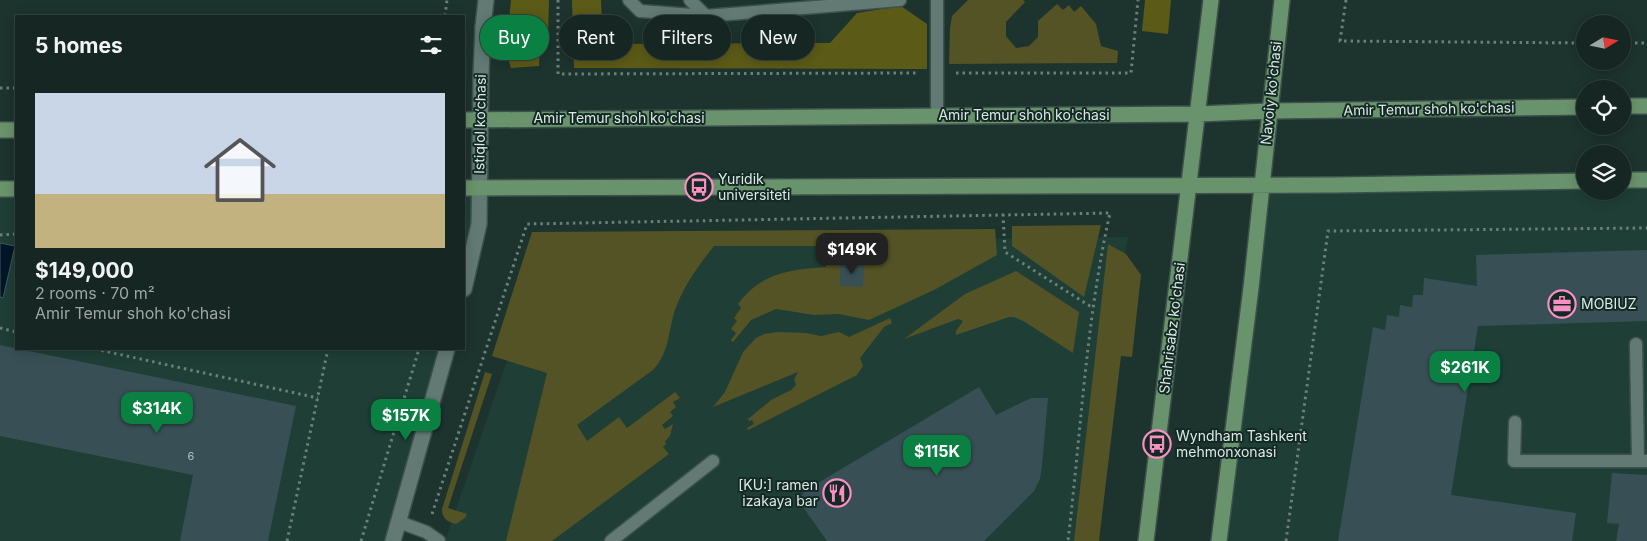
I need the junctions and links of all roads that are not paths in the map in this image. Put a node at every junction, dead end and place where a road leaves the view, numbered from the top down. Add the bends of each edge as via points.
1 (486, 0) edge
2 (629, 0) edge
3 (690, 0) edge
4 (900, 0) edge
5 (937, 0) edge
6 (1211, 0) edge
7 (1282, 0) edge
8 (693, 15) edge
9 (705, 15) edge
10 (718, 15) edge
11 (1631, 106) edge
12 (1647, 106) edge
13 (1576, 107) edge
14 (1269, 111) junction
15 (1198, 114) junction
16 (938, 116) junction
17 (480, 119) junction
18 (465, 120) edge
19 (0, 130) edge
20 (15, 130) edge
21 (1631, 180) edge
22 (1647, 180) edge
23 (1576, 181) edge
24 (1262, 185) junction
25 (1189, 186) junction
26 (465, 188) edge
27 (479, 188) junction
28 (0, 189) edge
29 (15, 189) edge
30 (465, 285) edge
31 (1636, 344) dead end
32 (447, 350) edge
33 (1642, 388) edge
34 (1514, 422) dead end
35 (713, 460) dead end
36 (1642, 461) edge
37 (399, 522) junction
38 (393, 541) edge
39 (438, 541) edge
40 (611, 541) edge
41 (1146, 541) edge
42 (1219, 541) edge

1 - 17 street, Istiqlol ko‘chasi
2 - 8 lane via 640,11
3 - 9 lane
4 - 10 lane
5 - 16 lane
6 - 15 main road
7 - 14 main road, Navoiy ko'chasi
11 - 12 main road
13 - 14 main road, Amir Temur shoh ko'chasi
14 - 15 main road, Amir Temur shoh ko'chasi
14 - 24 main road, Navoiy ko'chasi
15 - 16 main road, Amir Temur shoh ko'chasi
15 - 25 main road, Shahrisabz ko'chasi
16 - 17 main road, Amir Temur shoh ko'chasi
17 - 18 main road, Amir Temur shoh ko'chasi
17 - 27 street, Istiqlol ko‘chasi
19 - 20 main road
21 - 22 main road
23 - 24 main road
24 - 25 main road
24 - 42 main road
25 - 27 main road
25 - 41 main road, Shahrisabz ko'chasi
26 - 27 main road
27 - 30 street, Istiqlol ko‘chasi via 479,224
28 - 29 main road
31 - 33 lane
32 - 37 street
33 - 36 lane
34 - 36 lane via 1514,461
35 - 40 lane
37 - 38 street
37 - 39 lane via 426,532

